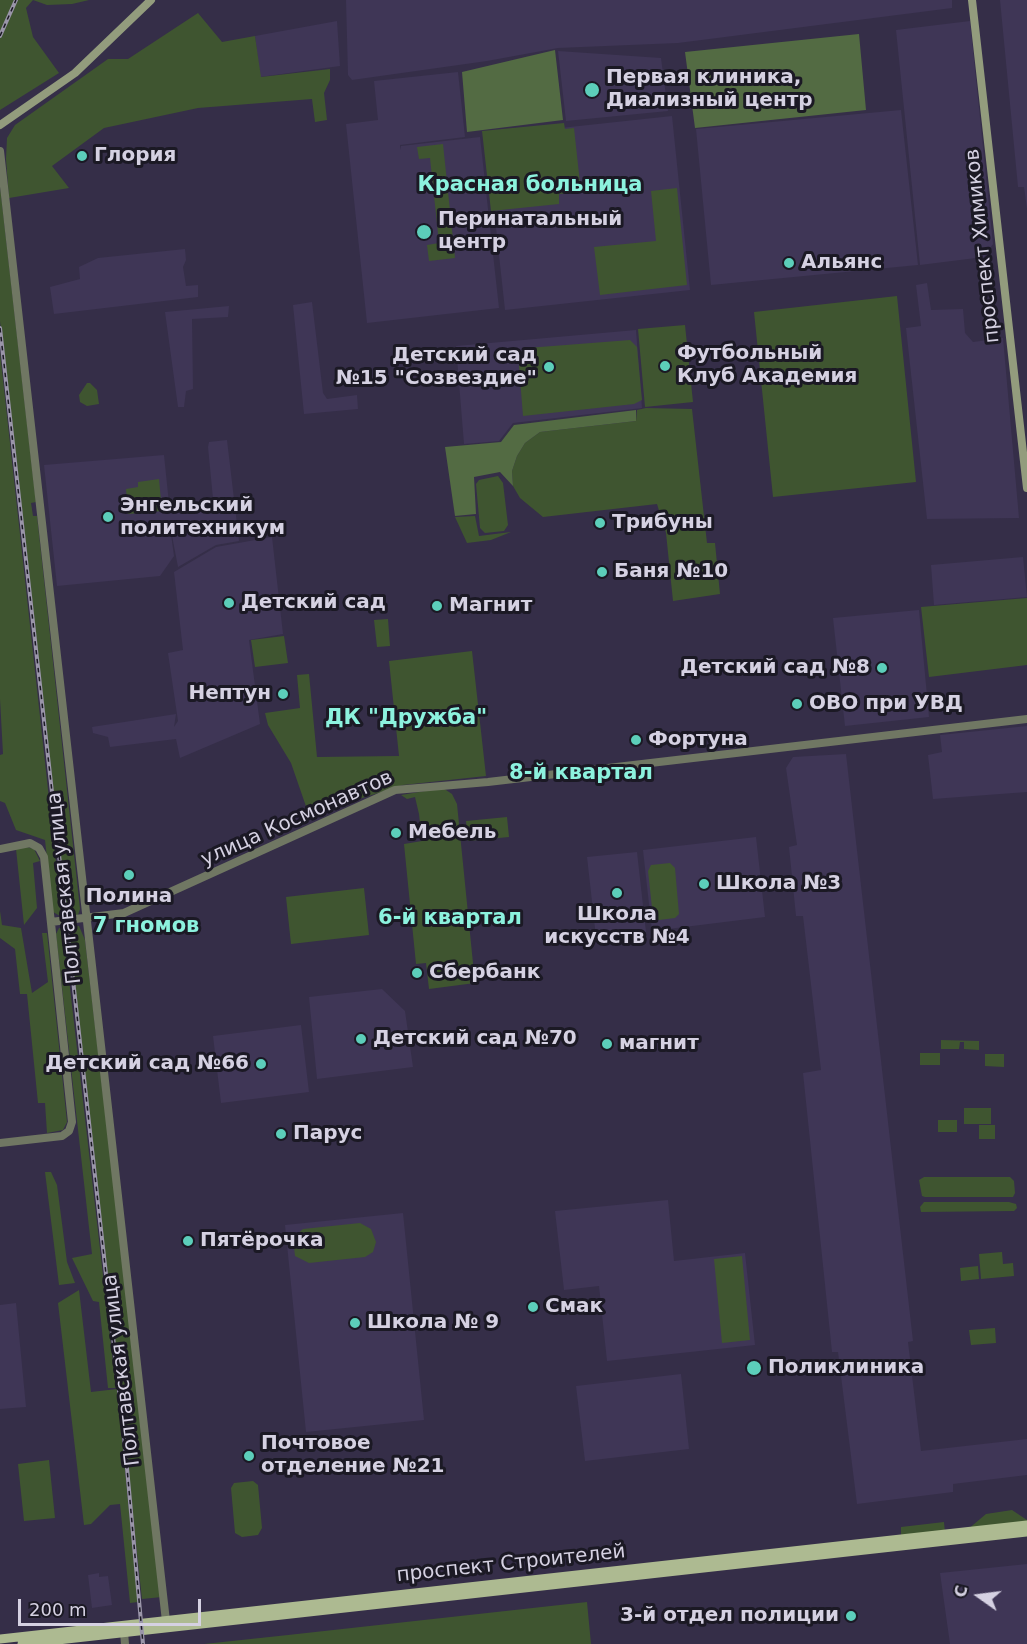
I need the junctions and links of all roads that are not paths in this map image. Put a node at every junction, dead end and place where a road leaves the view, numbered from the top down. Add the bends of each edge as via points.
1 (152, 0) edge
2 (972, 0) edge
3 (0, 125) edge
4 (0, 151) edge
5 (1027, 488) edge
6 (1027, 719) edge
7 (0, 849) edge
8 (85, 918) junction
9 (51, 922) junction
10 (0, 1143) edge
11 (1027, 1525) edge
12 (1027, 1532) edge
13 (540, 1582) junction
14 (166, 1621) junction
15 (123, 1629) junction
16 (0, 1639) edge
17 (22, 1644) edge
18 (125, 1644) edge

1 - 3 main road via 75,73
2 - 5 main road, проспект Химиков
4 - 8 street, Полтавская улица
6 - 8 street, улица Космонавтов via 395,790 124,913
7 - 9 street, Полтавская улица via 30,843 39,848 44,857
8 - 9 street, улица Космонавтов
8 - 14 street, Полтавская улица
9 - 10 street, Полтавская улица via 72,1122 62,1136
11 - 13 main road, проспект Строителей
12 - 13 main road, проспект Строителей
13 - 14 main road, проспект Строителей
13 - 15 main road, проспект Строителей
14 - 15 main road, проспект Строителей
15 - 16 main road, проспект Строителей
15 - 17 main road, проспект Строителей
15 - 18 street

